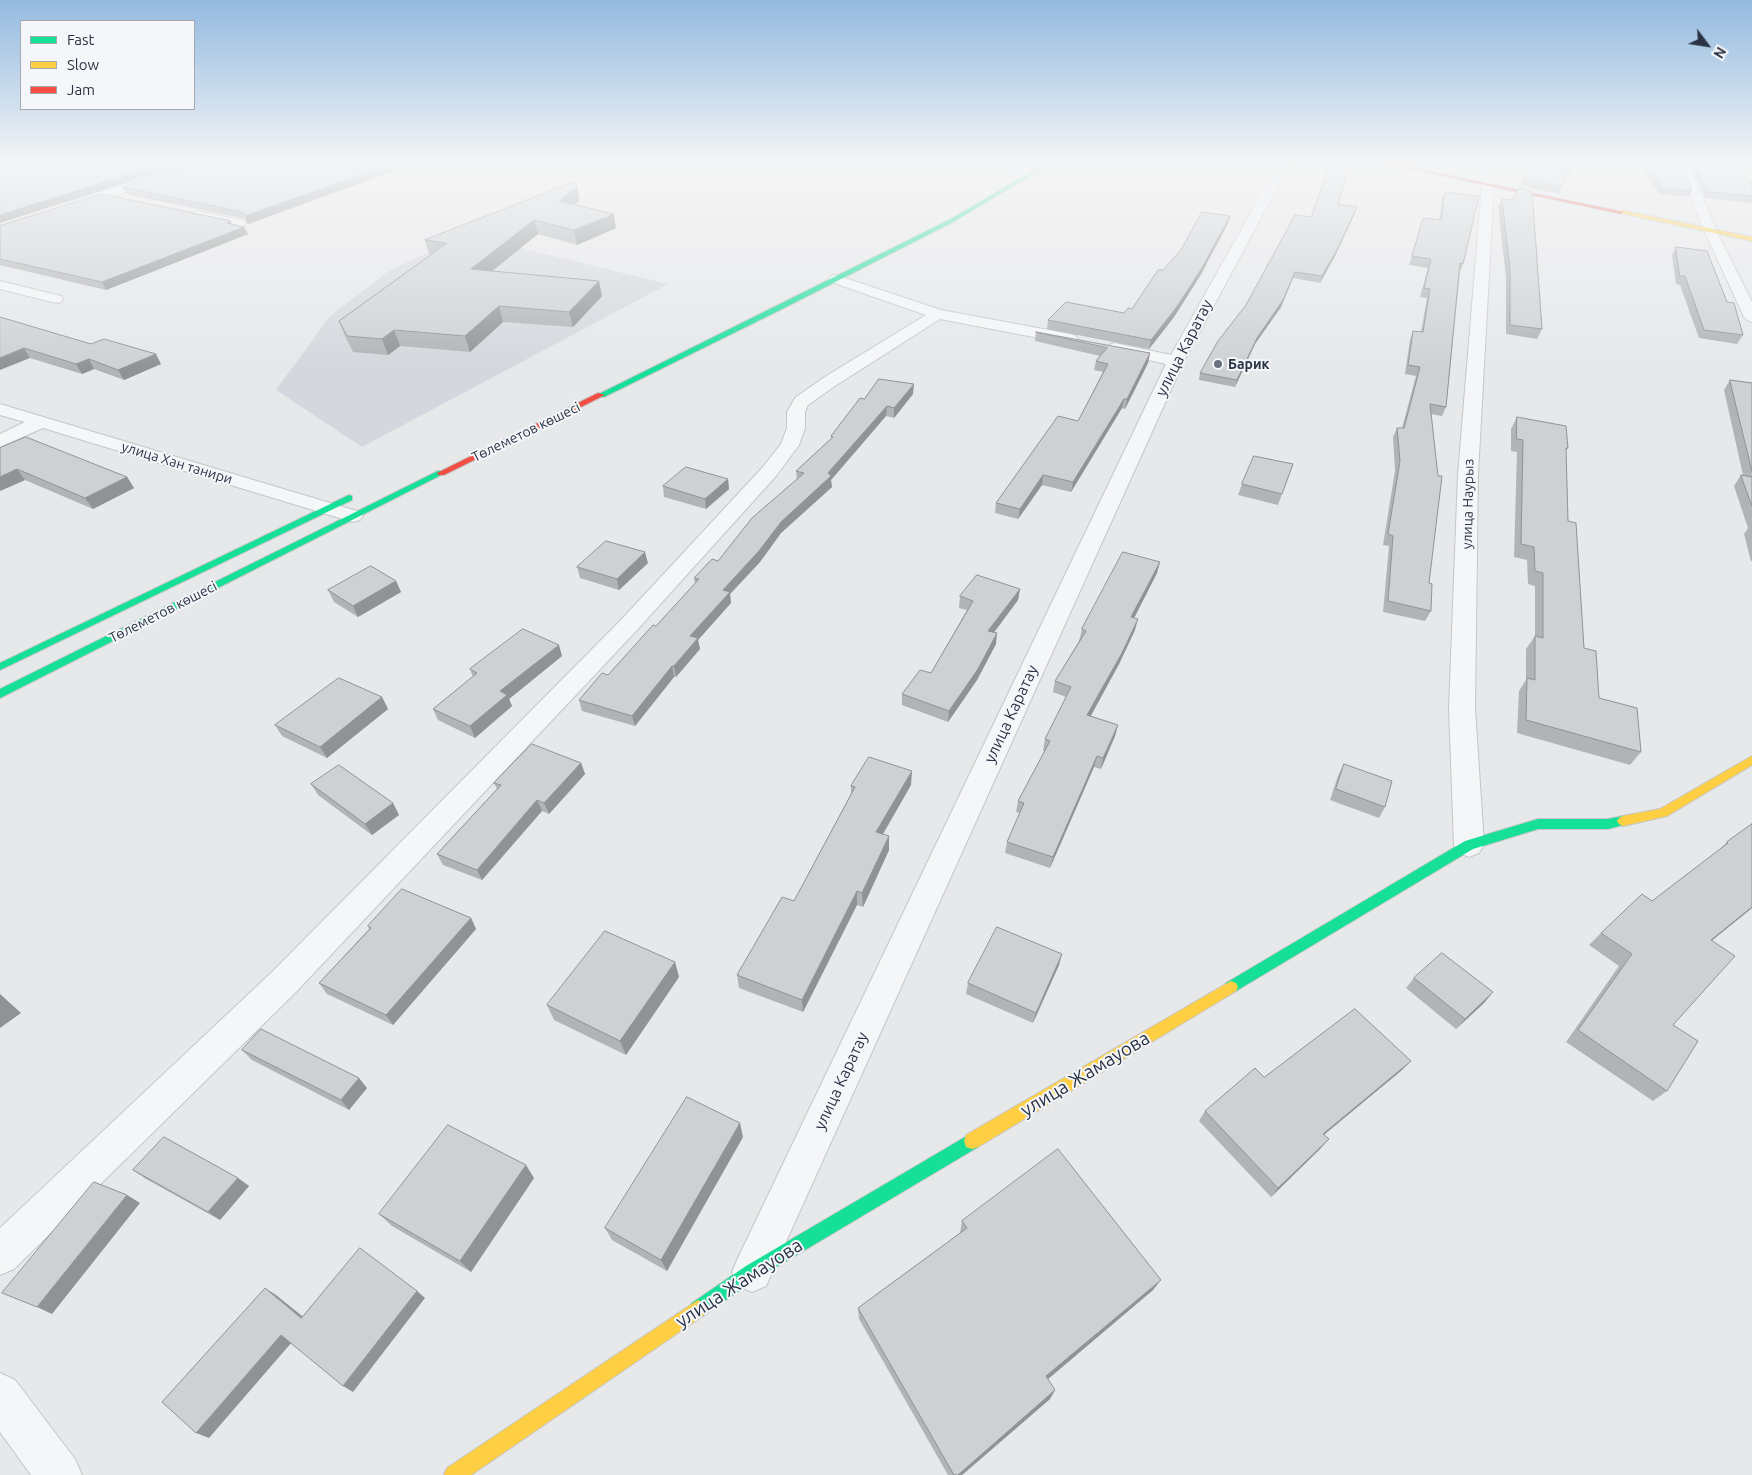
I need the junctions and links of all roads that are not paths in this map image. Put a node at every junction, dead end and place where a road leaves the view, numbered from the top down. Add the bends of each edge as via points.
1 (902, 233) edge
2 (926, 233) edge
3 (1246, 233) edge
4 (1485, 233) edge
5 (1711, 233) edge
6 (1723, 233) edge
7 (891, 238) dead end
8 (1752, 239) edge
9 (836, 279) junction
10 (0, 285) edge
11 (56, 299) dead end
12 (938, 314) junction
13 (1752, 317) edge
14 (1176, 361) junction
15 (0, 409) edge
16 (41, 422) junction
17 (0, 441) edge
18 (362, 491) dead end
19 (327, 508) junction
20 (354, 516) junction
21 (0, 667) edge
22 (0, 694) edge
23 (1752, 760) edge
24 (1469, 845) junction
25 (0, 1255) edge
26 (752, 1272) junction
27 (0, 1395) edge
28 (59, 1475) edge
29 (454, 1475) edge

1 - 7 main road
2 - 9 main road, Төлеметов көшесі
3 - 14 street, улица Каратау
4 - 24 street, улица Наурыз via 1468,474 1462,708
5 - 13 street
6 - 8 main road
9 - 12 street
9 - 20 main road, Төлеметов көшесі
10 - 11 street
12 - 14 street
12 - 25 street via 801,402 790,444 769,472 629,625 284,982
14 - 26 street, улица Каратау
15 - 16 street, улица Хан танири
16 - 17 street
16 - 19 street, улица Хан танири
18 - 19 main road, Төлеметов көшесі
19 - 20 street, улица Хан танири
19 - 21 main road, Төлеметов көшесі
20 - 22 main road, Төлеметов көшесі
23 - 24 main road, улица Жамауова via 1663,813 1608,824 1538,824
24 - 26 main road, улица Жамауова
26 - 29 main road, улица Жамауова
27 - 28 street

